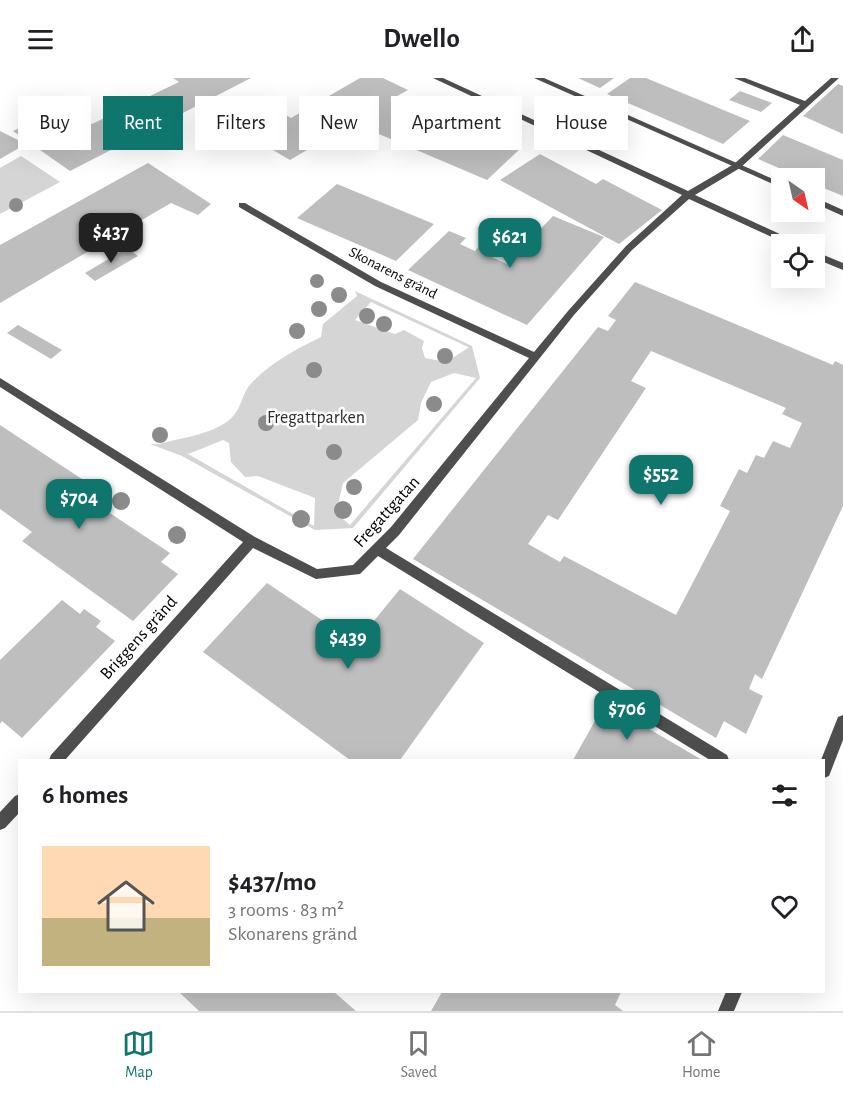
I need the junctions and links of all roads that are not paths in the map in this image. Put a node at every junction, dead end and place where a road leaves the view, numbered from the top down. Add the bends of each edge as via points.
1 (437, 78) edge
2 (538, 78) edge
3 (738, 78) edge
4 (834, 78) edge
5 (805, 104) junction
6 (737, 166) junction
7 (771, 181) edge
8 (688, 195) junction
9 (242, 205) dead end
10 (825, 205) edge
11 (843, 213) edge
12 (772, 234) edge
13 (825, 259) edge
14 (843, 267) edge
15 (536, 357) junction
16 (0, 382) edge
17 (251, 541) junction
18 (378, 549) junction
19 (843, 725) edge
20 (57, 759) edge
21 (720, 759) edge
22 (825, 769) edge
23 (18, 803) edge
24 (0, 823) edge
25 (734, 993) edge
26 (726, 1011) edge

1 - 8 street
2 - 6 street
3 - 5 street
4 - 5 street, Fregattgatan
5 - 6 street, Fregattgatan
6 - 7 street
6 - 8 street, Fregattgatan
8 - 12 street
8 - 15 street, Fregattgatan via 629,248
9 - 15 street, Skonarens gränd via 378,284
10 - 11 street
13 - 14 street
15 - 18 street, Fregattgatan
16 - 17 street, Fregattgatan
17 - 18 street, Fregattgatan via 316,574 356,570
17 - 20 street, Briggens gränd
18 - 21 street
19 - 22 street
23 - 24 street
25 - 26 street

